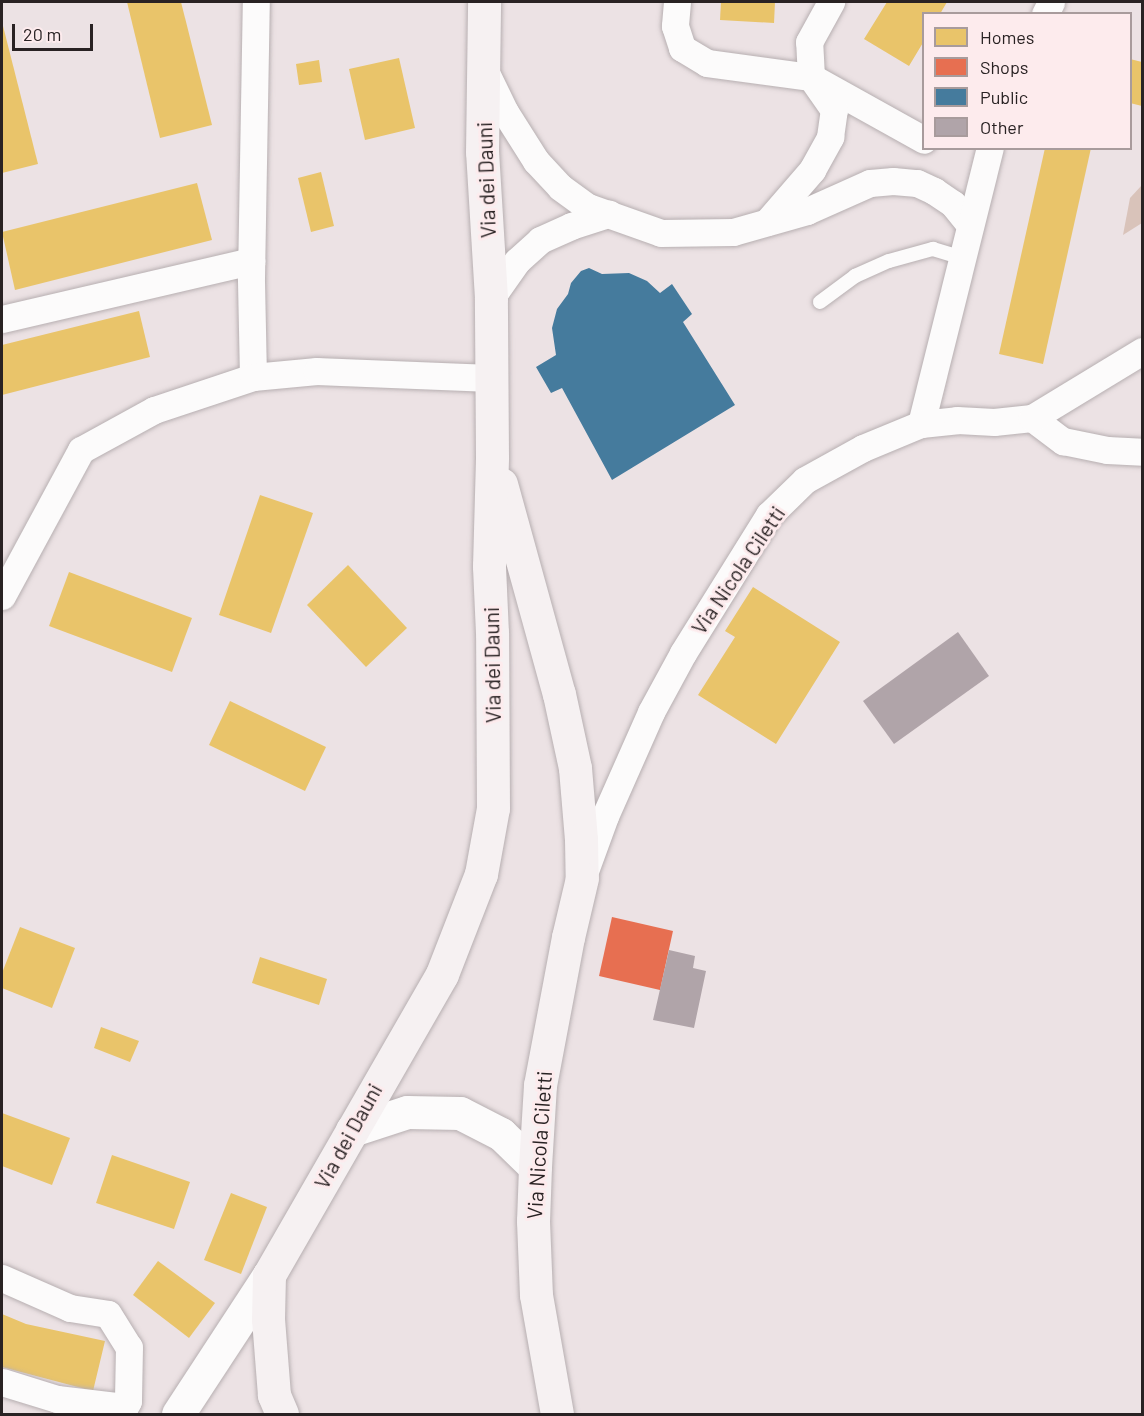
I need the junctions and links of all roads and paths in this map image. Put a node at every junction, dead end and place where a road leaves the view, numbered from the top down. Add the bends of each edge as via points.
1 (256, 2) edge
2 (484, 2) edge
3 (677, 2) edge
4 (831, 2) edge
5 (485, 71) junction
6 (811, 77) junction
7 (922, 139) edge
8 (989, 150) edge
9 (609, 214) junction
10 (767, 222) junction
11 (970, 225) junction
12 (963, 258) junction
13 (251, 261) junction
14 (491, 298) junction
15 (820, 302) dead end
16 (2, 319) edge
17 (1143, 351) edge
18 (253, 377) junction
19 (490, 378) junction
20 (1032, 418) junction
21 (921, 424) junction
22 (1143, 452) edge
23 (492, 457) junction
24 (2, 596) edge
25 (582, 878) junction
26 (352, 1130) junction
27 (535, 1167) junction
28 (269, 1275) junction
29 (2, 1278) edge
30 (2, 1382) edge
31 (123, 1411) edge
32 (178, 1414) edge
33 (282, 1414) edge
34 (557, 1414) edge

1 - 13 street
2 - 5 main road, Via dei Dauni
3 - 6 street via 675,26 682,48 706,63
4 - 6 street via 809,42
5 - 9 street via 536,161 560,187 588,207
5 - 14 main road, Via dei Dauni via 482,152
6 - 7 street
6 - 10 street via 834,110 830,137 813,170
8 - 11 street
9 - 10 street via 661,233 733,231
9 - 14 street via 540,240 517,261
10 - 11 street via 807,211 870,183 893,181 917,183 934,191
11 - 12 street
12 - 15 lane via 933,249 889,261 855,276
12 - 21 street
13 - 16 street
13 - 18 street
14 - 19 main road, Via dei Dauni
17 - 20 street
18 - 19 street via 317,371
18 - 24 street via 154,410 81,450
19 - 23 main road, Via dei Dauni
20 - 21 street, Via Nicola Ciletti
20 - 22 street via 1063,441
21 - 25 street, Via Nicola Ciletti via 863,448 805,480 769,515 651,712
23 - 25 main road, Via Nicola Ciletti via 526,569 575,768
23 - 26 main road, Via dei Dauni via 489,566 493,808 481,874 442,974
25 - 27 main road, Via Nicola Ciletti via 540,1085
26 - 27 street via 407,1112 460,1113 501,1134
26 - 28 main road, Via dei Dauni
27 - 34 main road, Via Nicola Ciletti via 536,1295
28 - 32 street
28 - 33 main road via 274,1395
29 - 31 street via 70,1308 108,1314 129,1347 128,1401
30 - 31 street via 57,1399

